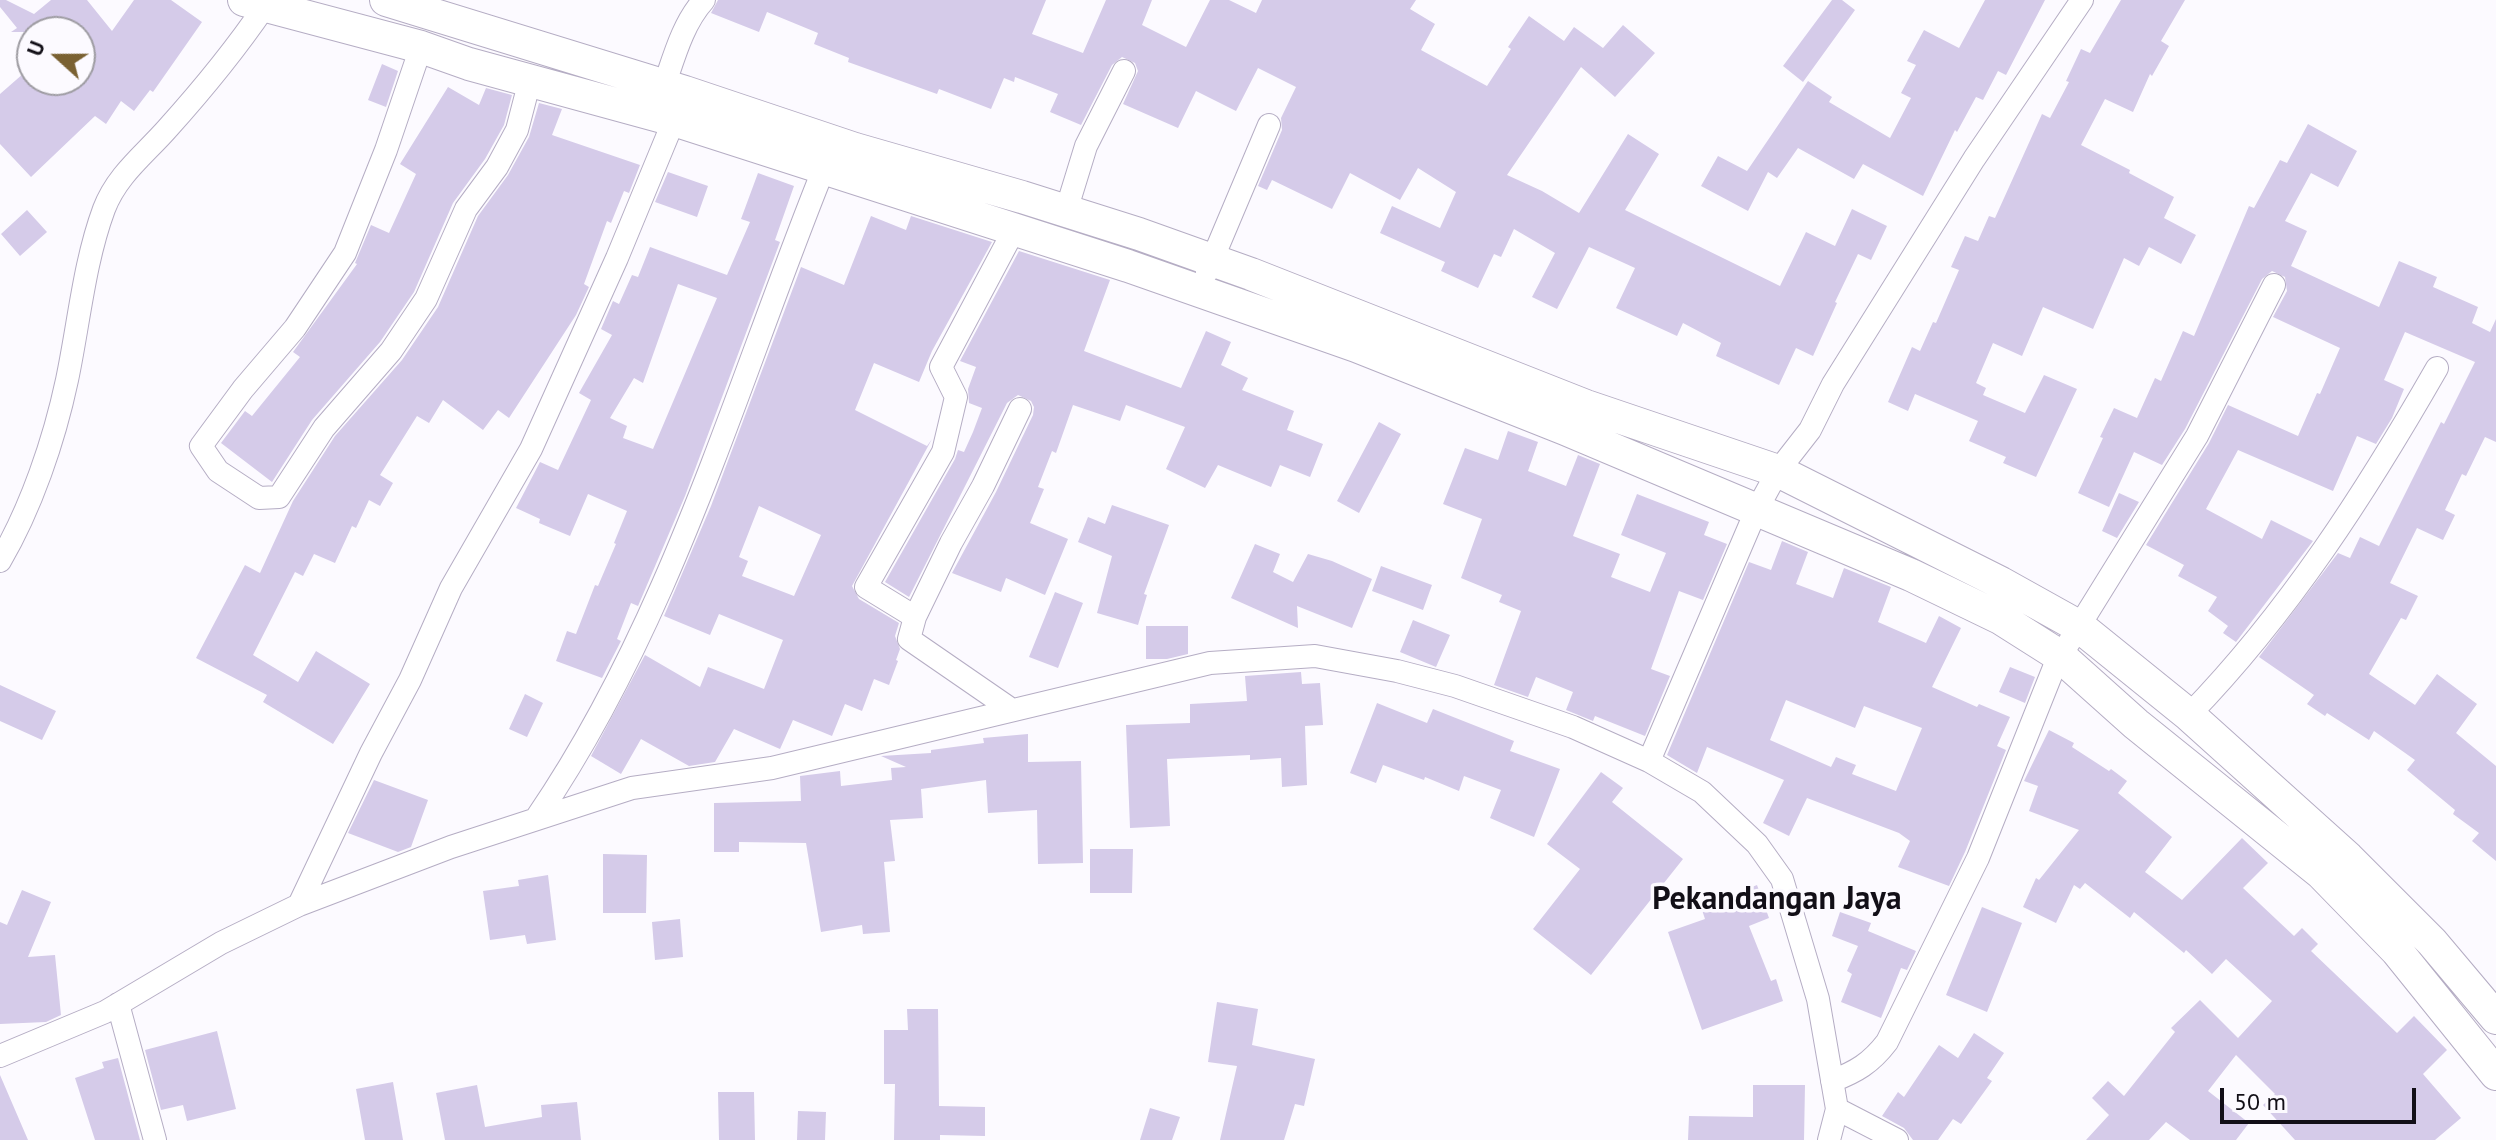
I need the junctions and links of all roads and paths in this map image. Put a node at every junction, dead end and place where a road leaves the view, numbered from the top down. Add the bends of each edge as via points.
1 (386, 0) edge
2 (704, 0) edge
3 (2082, 0) edge
4 (258, 2) edge
5 (452, 11) edge
6 (421, 47) junction
7 (1124, 71) dead end
8 (530, 80) junction
9 (666, 81) junction
10 (1269, 125) dead end
11 (672, 126) junction
12 (824, 168) junction
13 (1068, 202) junction
14 (1014, 230) junction
15 (1215, 250) junction
16 (2274, 285) dead end
17 (1199, 291) junction
18 (2437, 368) dead end
19 (1020, 409) dead end
20 (1571, 415) junction
21 (1778, 471) junction
22 (1756, 511) junction
23 (0, 561) edge
24 (915, 617) junction
25 (2080, 627) junction
26 (2054, 667) junction
27 (1012, 710) junction
28 (2189, 715) junction
29 (1649, 761) junction
30 (537, 817) junction
31 (299, 905) junction
32 (118, 1004) junction
33 (2496, 1018) edge
34 (0, 1056) edge
35 (2496, 1074) edge
36 (1832, 1081) junction
37 (1837, 1109) junction
38 (155, 1140) edge
39 (1829, 1140) edge
40 (1897, 1140) edge

1 - 5 main road
2 - 9 street via 682,36
3 - 21 street via 1974,159 1833,384 1810,430
4 - 6 main road
4 - 23 street via 227,61 120,177 105,207 92,246 67,383 37,482
5 - 9 main road
6 - 8 main road
6 - 8 street via 345,253 295,328 201,446 218,471 259,498 279,497 324,428 391,351 426,299 466,209 517,130
7 - 13 street via 1086,146
8 - 11 main road
9 - 13 main road via 855,149
10 - 15 street
11 - 12 main road
11 - 31 street via 531,449 451,588
12 - 14 main road
12 - 30 street via 708,476 636,643 570,769
13 - 15 main road
14 - 17 main road
14 - 24 street via 941,367 956,397 943,452 866,587
15 - 17 street
15 - 20 main road
16 - 25 street via 2197,436
17 - 20 main road
18 - 28 street via 2386,458 2308,575
19 - 24 street
20 - 21 main road
20 - 22 main road
21 - 22 street
21 - 25 main road
22 - 26 main road via 2000,618
22 - 29 street
24 - 27 street via 909,639
25 - 26 street
25 - 28 main road
26 - 35 main road via 2136,724 2321,873 2397,951
26 - 36 street via 1978,858 1887,1042 1859,1071
27 - 29 street via 1210,663 1315,656 1455,686 1573,727
27 - 30 street via 772,768 632,788
28 - 33 main road via 2348,858 2432,942
29 - 36 street via 1702,792 1757,844 1782,879 1818,999
30 - 31 street
31 - 32 street via 221,943
32 - 34 street
32 - 38 street
36 - 37 street
37 - 39 street
37 - 40 street

